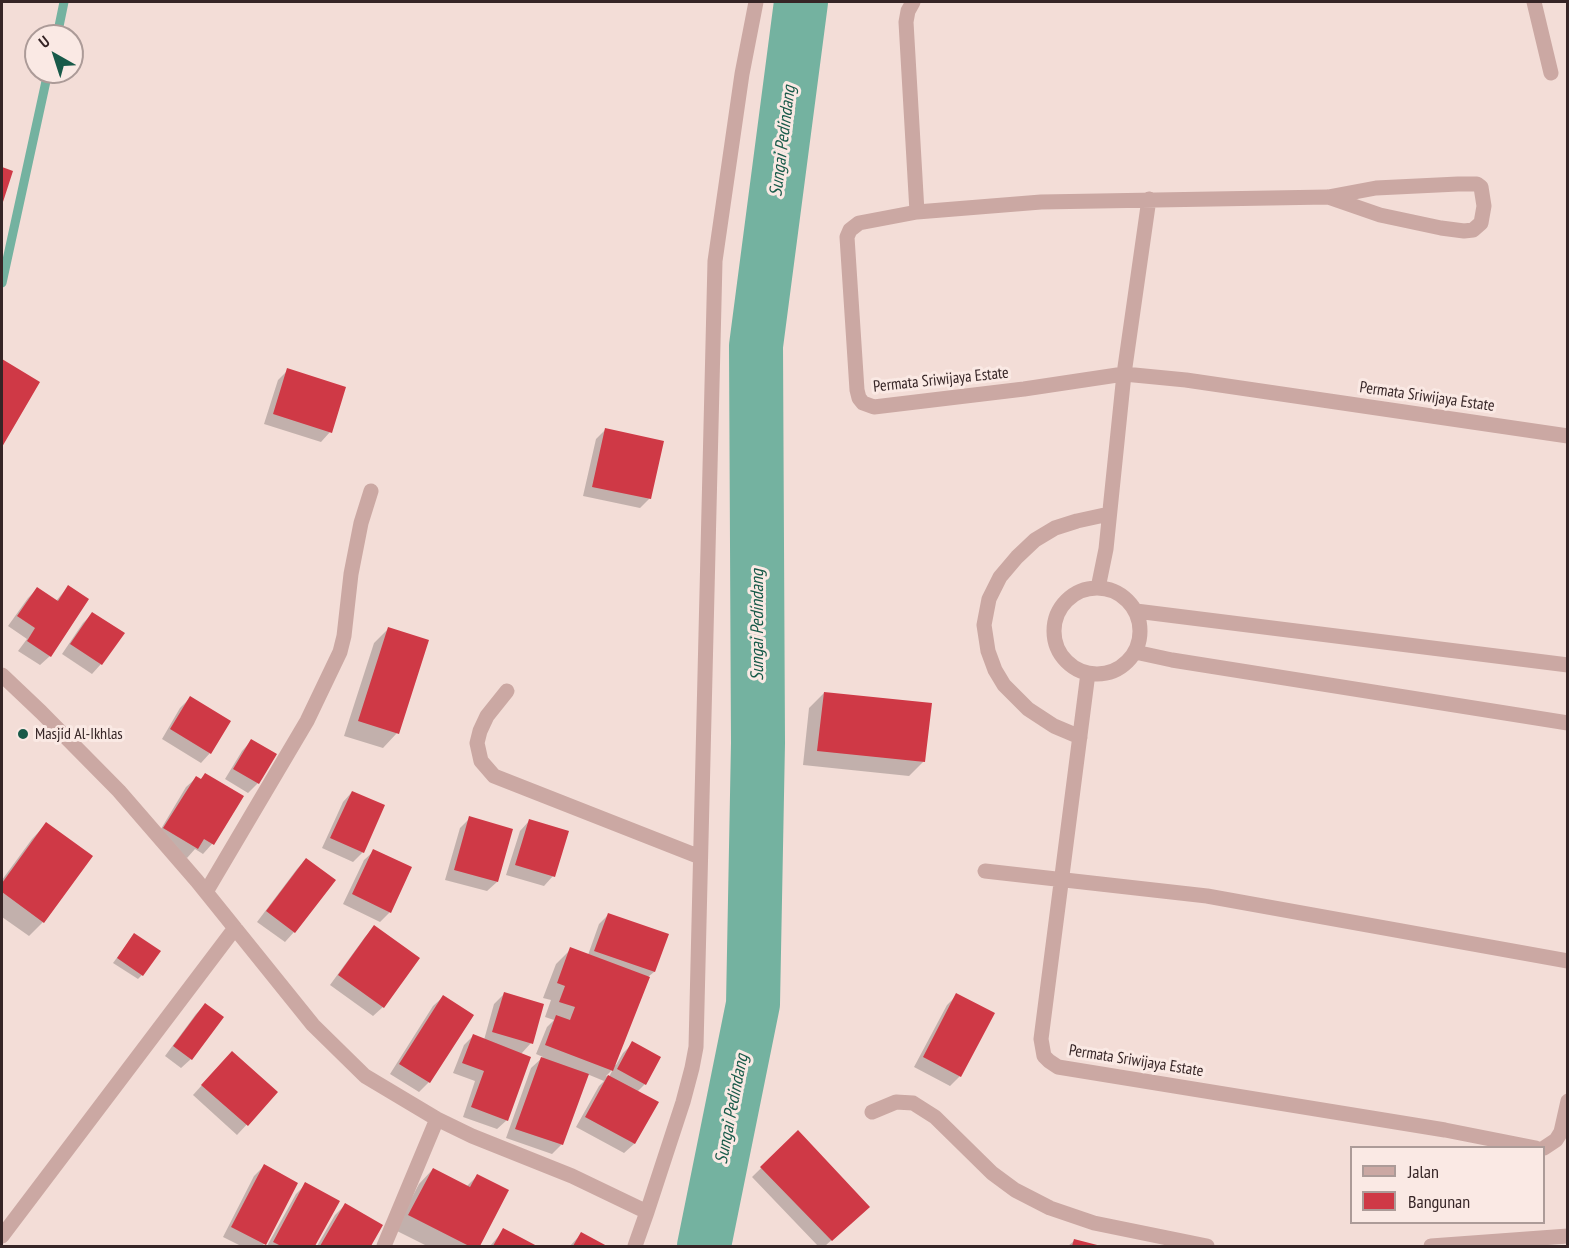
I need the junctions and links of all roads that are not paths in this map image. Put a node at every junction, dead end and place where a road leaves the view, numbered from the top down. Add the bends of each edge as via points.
1 (756, 2) edge
2 (913, 2) edge
3 (1534, 2) edge
4 (1551, 73) dead end
5 (1328, 197) junction
6 (1149, 199) junction
7 (917, 212) junction
8 (1124, 374) junction
9 (1568, 436) edge
10 (371, 491) dead end
11 (1109, 514) junction
12 (1098, 588) junction
13 (1136, 611) junction
14 (1135, 652) junction
15 (1568, 664) edge
16 (1088, 673) junction
17 (2, 675) edge
18 (507, 691) dead end
19 (1568, 723) edge
20 (1080, 737) junction
21 (700, 857) junction
22 (985, 871) dead end
23 (1062, 880) junction
24 (206, 892) junction
25 (235, 928) junction
26 (1568, 962) edge
27 (1568, 1101) edge
28 (872, 1112) dead end
29 (437, 1119) junction
30 (1526, 1146) edge
31 (1545, 1147) edge
32 (647, 1212) junction
33 (2, 1236) edge
34 (1568, 1236) edge
35 (384, 1246) edge
36 (635, 1246) edge
37 (1208, 1246) edge
38 (1431, 1246) edge

1 - 21 street via 715,261
2 - 7 street via 906,22
3 - 4 street
5 - 5 street, Permata Sriwijaya Estate via 1376,188 1477,184 1484,206 1481,223 1464,231 1380,214
5 - 6 street, Permata Sriwijaya Estate
6 - 7 street, Permata Sriwijaya Estate via 1041,202
6 - 8 street
7 - 8 street, Permata Sriwijaya Estate via 859,223 847,237 857,390 863,403 874,407
8 - 9 street, Permata Sriwijaya Estate
8 - 11 street
10 - 24 street via 351,574 340,652 308,721
11 - 12 street
11 - 20 street via 1054,528 1035,540 1000,577 989,599 984,625 992,661 1004,685 1028,709
12 - 13 street via 1121,595
12 - 16 street via 1080,591 1065,602 1056,618 1054,635 1060,653 1072,666
13 - 14 street via 1140,626
13 - 15 street
14 - 16 street via 1115,670
14 - 19 street
16 - 20 street, Permata Sriwijaya Estate
17 - 24 street via 119,791
18 - 21 street via 487,716 477,743 481,761 494,776
20 - 23 street, Permata Sriwijaya Estate
21 - 32 street via 696,1047
22 - 23 street
23 - 26 street via 1207,896
23 - 30 street, Permata Sriwijaya Estate via 1041,1039 1044,1056 1058,1066
24 - 25 street
25 - 29 street via 339,1052 365,1076
25 - 33 street
27 - 31 street via 1561,1132
28 - 37 street via 896,1101 913,1103 935,1117 992,1173 1050,1208 1094,1223
29 - 32 street
29 - 35 street
32 - 36 street
34 - 38 street

